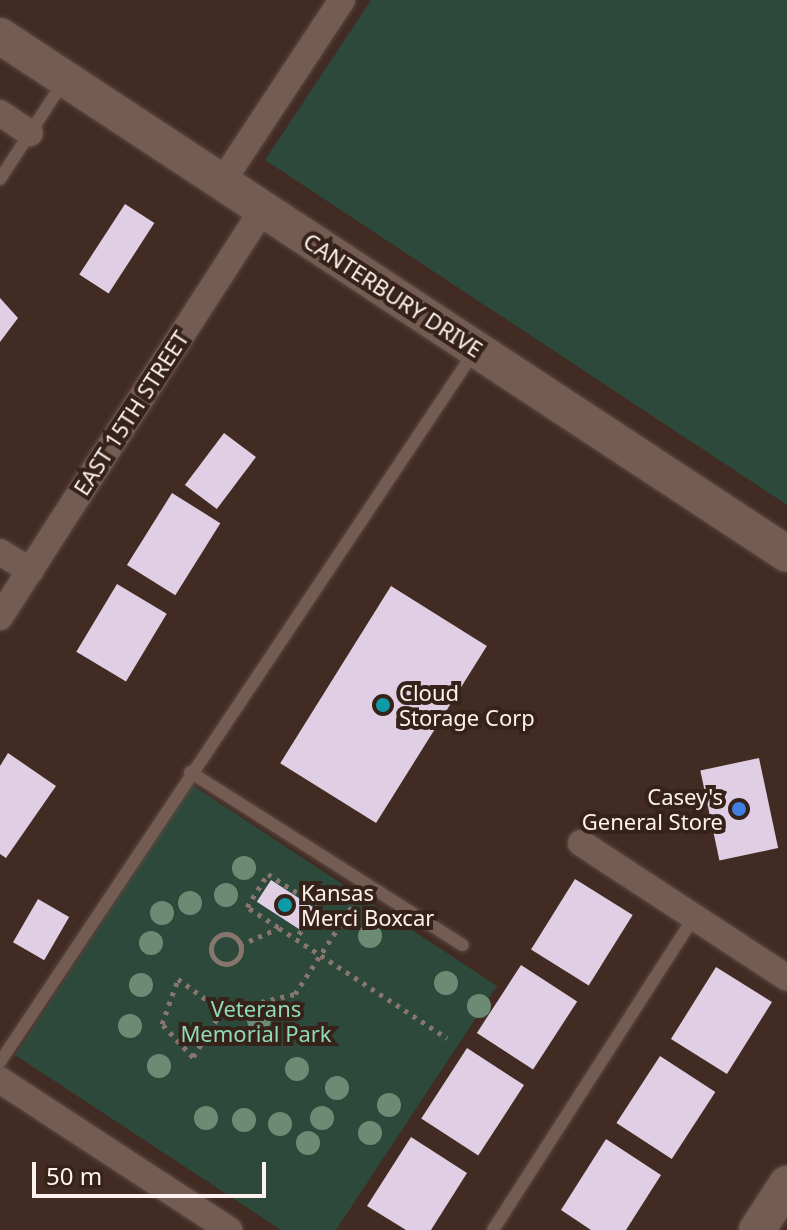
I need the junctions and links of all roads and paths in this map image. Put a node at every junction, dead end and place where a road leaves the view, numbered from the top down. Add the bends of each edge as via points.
1 (342, 0) edge
2 (0, 36) edge
3 (65, 79) junction
4 (0, 113) edge
5 (30, 133) junction
6 (0, 179) edge
7 (222, 182) junction
8 (263, 209) junction
9 (476, 349) junction
10 (0, 552) edge
11 (787, 554) edge
12 (30, 571) junction
13 (0, 617) edge
14 (190, 772) junction
15 (581, 843) dead end
16 (367, 884) junction
17 (694, 917) junction
18 (279, 928) junction
19 (296, 939) junction
20 (240, 945) junction
21 (463, 945) dead end
22 (321, 956) junction
23 (787, 978) edge
24 (222, 1011) junction
25 (447, 1038) dead end
26 (0, 1062) edge
27 (0, 1080) edge
28 (787, 1184) edge
29 (229, 1230) edge
30 (493, 1230) edge
31 (757, 1230) edge

1 - 7 street
2 - 3 main road, CANTERBURY DRIVE
3 - 5 lane
3 - 7 main road, CANTERBURY DRIVE
4 - 5 street
5 - 6 lane
7 - 8 main road, CANTERBURY DRIVE
8 - 9 main road, CANTERBURY DRIVE
8 - 12 street, EAST 15TH STREET
9 - 11 main road, CANTERBURY DRIVE
9 - 14 lane
10 - 12 street
12 - 13 street, EAST 15TH STREET
14 - 16 lane
14 - 26 lane
15 - 17 street
16 - 21 lane
16 - 22 path
17 - 23 street
17 - 30 lane
18 - 19 path
18 - 19 path via 247,907 268,874 318,906
18 - 20 path
19 - 22 path
20 - 20 path via 233,962 224,964 212,956 213,942 220,935 230,934
22 - 24 path via 295,994
22 - 25 path
24 - 24 path via 178,979 162,1024 193,1057
27 - 29 street
28 - 31 main road

